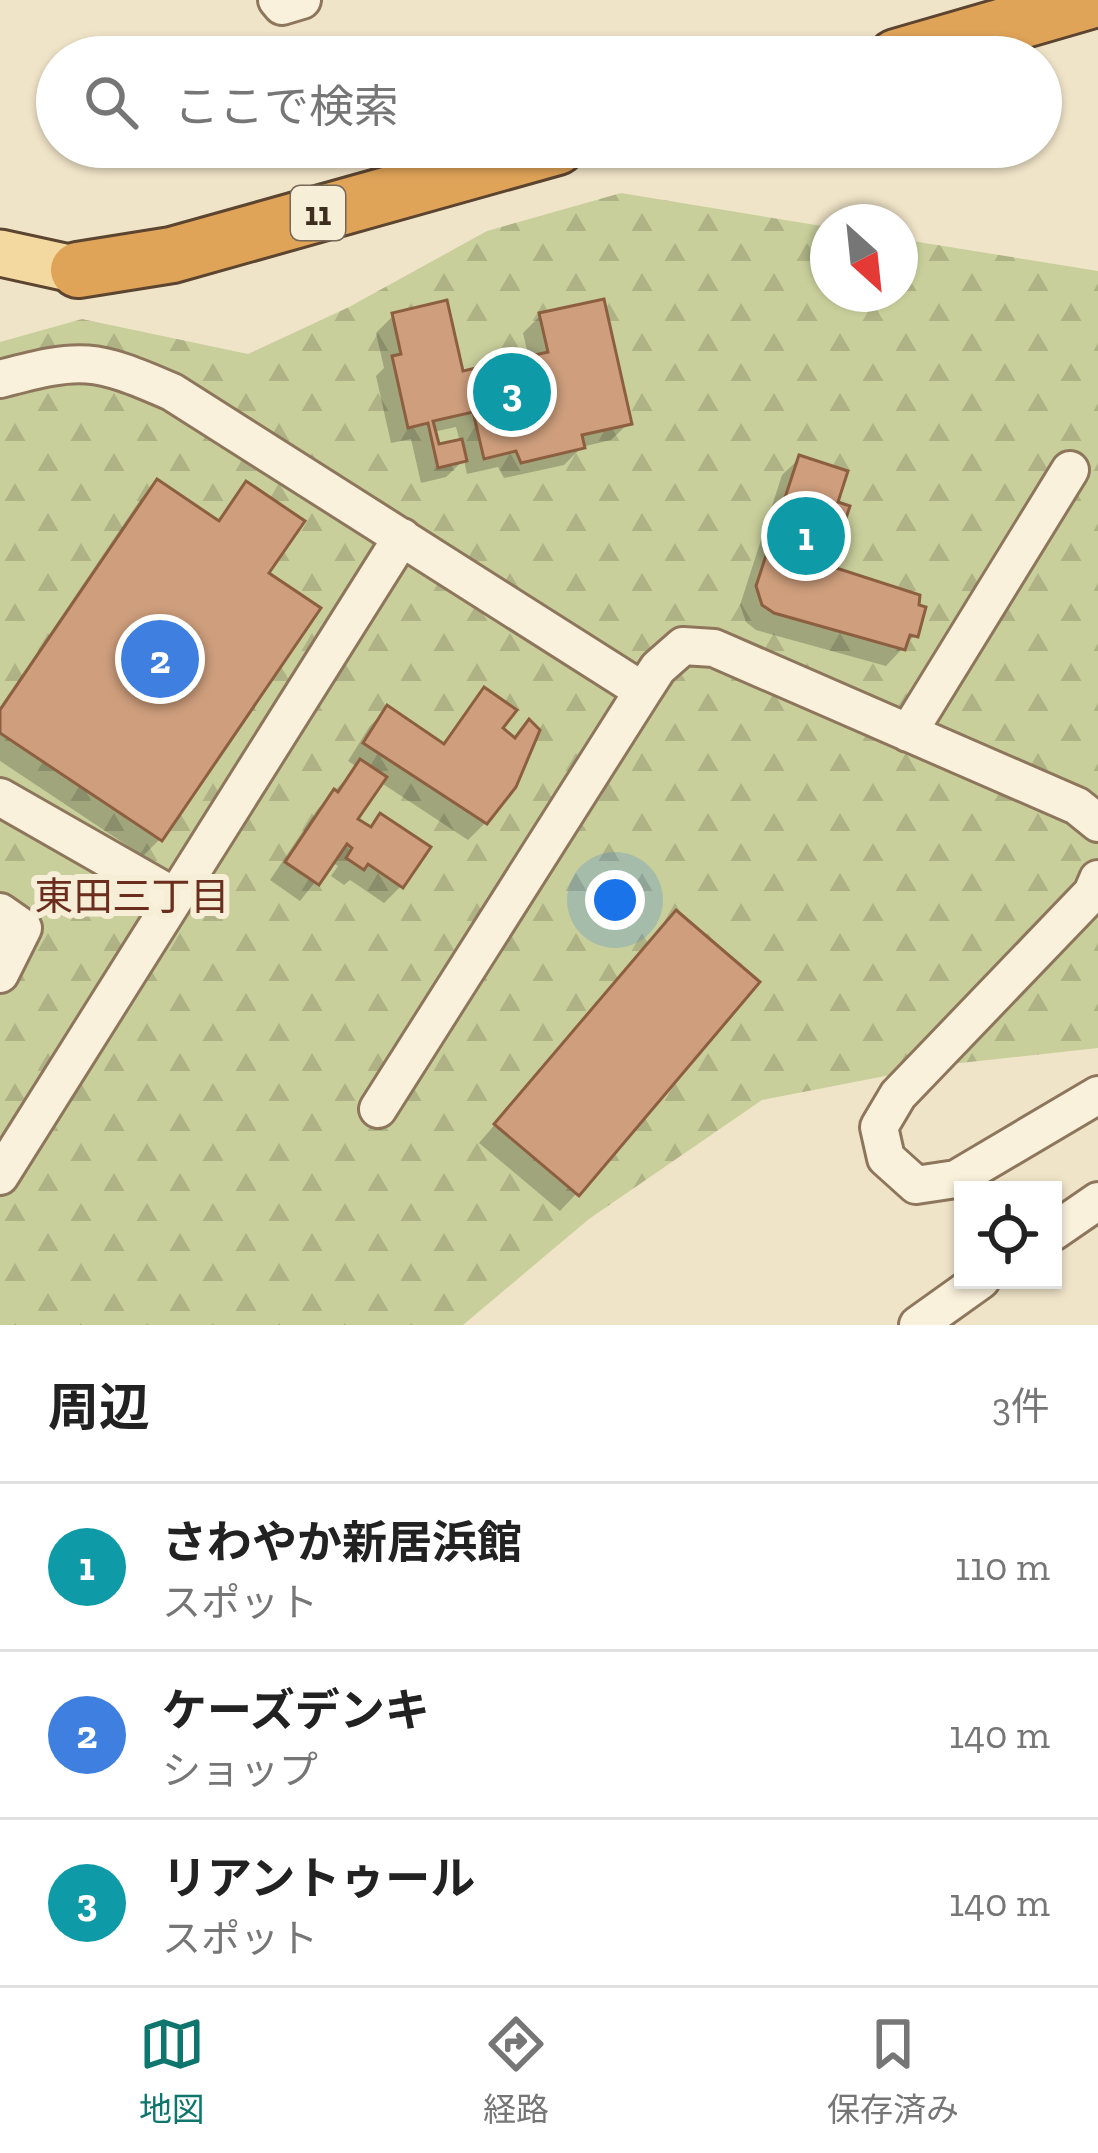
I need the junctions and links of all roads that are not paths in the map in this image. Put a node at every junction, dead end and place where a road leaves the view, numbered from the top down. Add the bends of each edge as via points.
1 (277, 0) edge
2 (302, 0) edge
3 (1093, 0) edge
4 (1098, 14) edge
5 (974, 36) edge
6 (977, 36) edge
7 (482, 168) edge
8 (0, 253) edge
9 (78, 270) joint
10 (0, 379) edge
11 (1070, 470) dead end
12 (402, 537) junction
13 (643, 692) junction
14 (908, 733) junction
15 (0, 797) edge
16 (1098, 823) edge
17 (1098, 879) edge
18 (175, 898) junction
19 (0, 912) edge
20 (0, 974) edge
21 (1098, 1094) edge
22 (378, 1109) dead end
23 (0, 1175) edge
24 (1098, 1201) edge
25 (1062, 1226) edge
26 (968, 1289) edge
27 (917, 1325) edge

1 - 2 street
3 - 5 highway
4 - 6 highway
7 - 9 highway, 11 via 172,255
8 - 9 main road
10 - 12 street via 73,361 118,369 172,392
11 - 14 street
12 - 13 street
12 - 18 street
13 - 14 street via 682,646 714,648
13 - 22 street
14 - 16 street via 1077,806
15 - 18 street
17 - 21 street via 898,1095 879,1126 886,1158 916,1185 956,1179
18 - 23 street
19 - 20 street via 23,928
24 - 25 street
26 - 27 street

